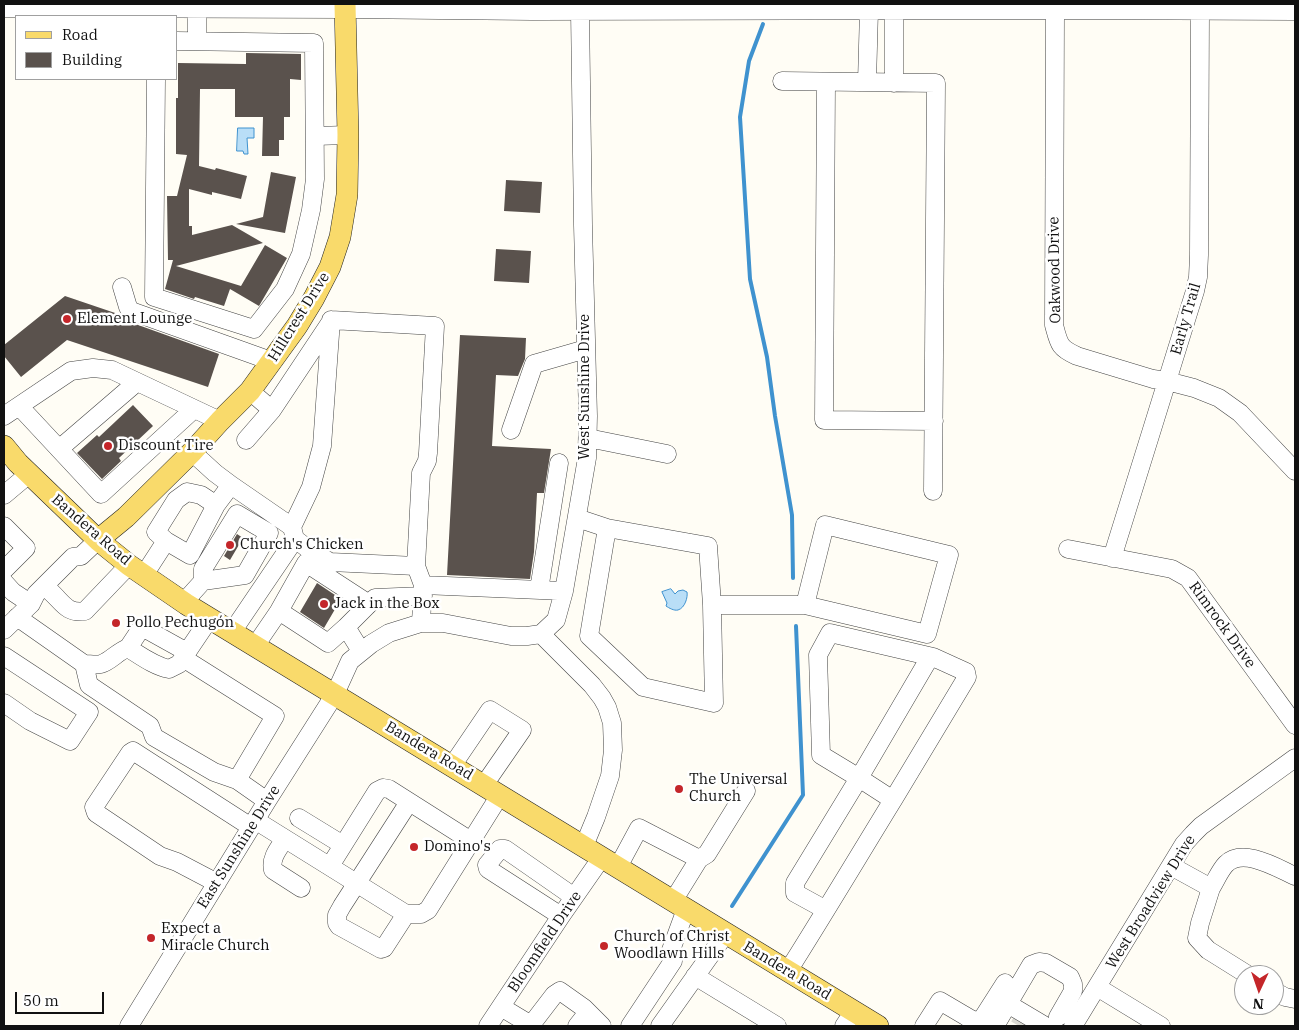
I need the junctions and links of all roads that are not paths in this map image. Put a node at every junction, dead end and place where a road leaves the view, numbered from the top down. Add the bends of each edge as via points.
1 (11, 6) edge
2 (102, 6) edge
3 (152, 6) edge
4 (345, 6) edge
5 (698, 7) edge
6 (1192, 8) edge
7 (197, 9) junction
8 (869, 10) junction
9 (1055, 10) junction
10 (580, 11) junction
11 (894, 11) junction
12 (1295, 11) edge
13 (198, 40) junction
14 (178, 41) edge
15 (868, 62) junction
16 (894, 62) junction
17 (156, 80) edge
18 (782, 81) dead end
19 (826, 82) junction
20 (867, 82) junction
21 (894, 83) junction
22 (348, 141) junction
23 (315, 142) junction
24 (122, 288) dead end
25 (331, 320) junction
26 (292, 332) junction
27 (312, 349) junction
28 (586, 349) junction
29 (272, 361) junction
30 (1168, 381) junction
31 (137, 382) junction
32 (250, 391) junction
33 (19, 406) junction
34 (194, 409) junction
35 (272, 410) junction
36 (4, 416) edge
37 (220, 421) junction
38 (934, 421) junction
39 (511, 430) dead end
40 (588, 438) junction
41 (246, 440) dead end
42 (59, 449) junction
43 (192, 452) junction
44 (667, 454) dead end
45 (7, 455) edge
46 (559, 463) dead end
47 (1295, 471) edge
48 (29, 474) junction
49 (231, 486) junction
50 (933, 491) dead end
51 (4, 495) edge
52 (216, 505) junction
53 (577, 518) junction
54 (4, 526) edge
55 (607, 528) junction
56 (268, 533) junction
57 (292, 537) junction
58 (98, 540) junction
59 (166, 541) junction
60 (1068, 549) dead end
61 (190, 555) junction
62 (81, 556) junction
63 (1112, 558) junction
64 (207, 564) junction
65 (416, 566) junction
66 (4, 570) edge
67 (137, 570) junction
68 (244, 574) junction
69 (203, 581) junction
70 (4, 582) edge
71 (261, 588) junction
72 (423, 590) junction
73 (539, 590) junction
74 (564, 591) junction
75 (50, 592) junction
76 (184, 602) junction
77 (31, 604) junction
78 (369, 604) junction
79 (712, 605) junction
80 (806, 605) junction
81 (279, 611) junction
82 (17, 617) junction
83 (210, 618) junction
84 (421, 623) junction
85 (346, 627) junction
86 (4, 630) edge
87 (232, 632) junction
88 (541, 634) junction
89 (255, 646) junction
90 (128, 648) junction
91 (361, 650) junction
92 (185, 655) junction
93 (4, 656) edge
94 (930, 657) junction
95 (84, 664) junction
96 (335, 694) junction
97 (4, 703) edge
98 (1295, 725) edge
99 (1295, 758) edge
100 (452, 766) junction
101 (859, 778) junction
102 (237, 780) junction
103 (492, 790) junction
104 (746, 790) dead end
105 (893, 800) junction
106 (267, 801) junction
107 (409, 802) junction
108 (299, 818) dead end
109 (253, 824) junction
110 (285, 839) junction
111 (472, 841) junction
112 (343, 845) junction
113 (584, 846) junction
114 (699, 859) junction
115 (610, 862) junction
116 (330, 866) junction
117 (1171, 866) junction
118 (1295, 876) edge
119 (217, 883) junction
120 (357, 883) junction
121 (301, 888) dead end
122 (1211, 888) junction
123 (574, 897) junction
124 (680, 905) junction
125 (826, 910) junction
126 (406, 914) junction
127 (561, 916) junction
128 (726, 933) junction
129 (1234, 966) edge
130 (788, 971) junction
131 (695, 976) junction
132 (1005, 983) dead end
133 (1097, 987) junction
134 (1008, 1004) junction
135 (501, 1007) junction
136 (588, 1012) junction
137 (849, 1019) edge
138 (1051, 1023) edge
139 (972, 1024) edge
140 (129, 1026) edge
141 (488, 1026) edge
142 (531, 1026) edge
143 (577, 1026) edge
144 (602, 1026) edge
145 (630, 1026) edge
146 (660, 1026) edge
147 (777, 1026) edge
148 (878, 1026) edge
149 (924, 1026) edge
150 (995, 1026) edge
151 (1073, 1026) edge
152 (1161, 1026) edge

1 - 2 street
2 - 3 street
3 - 7 street
4 - 7 street
4 - 10 street
4 - 22 main road, Hillcrest Drive
5 - 8 street
5 - 10 street
6 - 9 street
6 - 12 street
6 - 30 street, Early Trail via 1198,276
7 - 13 street
8 - 11 street
8 - 15 street
9 - 11 street
9 - 30 street, Oakwood Drive via 1054,325 1059,344 1077,356
10 - 28 street, West Sunshine Drive
11 - 16 street
13 - 14 street
13 - 23 street via 314,43
15 - 16 street
15 - 20 street
16 - 21 street
17 - 23 street via 154,297 254,329 285,289 301,254 315,179
18 - 19 street
19 - 20 street
19 - 38 street via 824,420
20 - 21 street
21 - 38 street via 936,83
22 - 23 street
22 - 26 main road, Hillcrest Drive via 347,195 340,237 330,267
24 - 29 street via 131,311
25 - 27 street
25 - 57 street via 322,446
25 - 65 street via 435,326 428,453 421,473
26 - 27 street
26 - 29 main road, Hillcrest Drive
27 - 35 street
28 - 39 street via 534,364
28 - 40 street, West Sunshine Drive
29 - 32 main road, Hillcrest Drive
30 - 47 street, Oakwood Drive via 1207,392 1230,405
30 - 63 street, Early Trail
31 - 33 street via 112,370 71,371
31 - 34 street
31 - 42 street
32 - 35 street
32 - 37 main road, Hillcrest Drive
33 - 36 street
33 - 42 street
34 - 37 street
34 - 42 street via 102,494
35 - 41 street
37 - 43 main road, Hillcrest Drive
38 - 50 street
40 - 44 street
40 - 53 street, West Sunshine Drive
43 - 49 street
43 - 58 main road, Hillcrest Drive
45 - 48 main road, Bandera Road
46 - 73 street
48 - 51 street
48 - 58 main road, Bandera Road
49 - 52 street
49 - 57 street
52 - 59 street via 200,495 187,492 176,500 156,532
52 - 61 street
53 - 55 street
53 - 74 street, West Sunshine Drive
54 - 66 street via 26,548
55 - 79 street via 708,546
55 - 79 street via 589,636 643,687 714,703
56 - 57 street
56 - 64 street via 237,514
56 - 68 street
57 - 65 street via 330,562
57 - 71 street
58 - 62 street, Hillcrest Drive
58 - 67 main road, Bandera Road
59 - 61 street
59 - 67 street
60 - 63 street, Rimrock Drive
61 - 64 street
62 - 75 street, Hillcrest Drive via 80,562
62 - 77 street, Hillcrest Drive via 73,557 36,594
63 - 98 street, Rimrock Drive via 1172,569 1188,578
64 - 69 street via 203,569
65 - 72 street
67 - 75 street via 85,611 70,611
67 - 76 main road, Bandera Road
68 - 69 street
68 - 71 street
69 - 76 street
70 - 77 street
71 - 87 street
72 - 73 street
72 - 78 street via 375,598
72 - 84 street
73 - 74 street
74 - 88 street, West Sunshine Drive via 556,620
75 - 77 street, Hillcrest Drive
76 - 83 main road, Bandera Road
77 - 82 street, Hillcrest Drive
78 - 81 street via 306,564
78 - 85 street
79 - 80 street
80 - 80 street via 927,634 949,555 825,525
81 - 85 street via 328,644
81 - 89 street
82 - 86 street, Hillcrest Drive
82 - 95 street
83 - 87 main road, Bandera Road
83 - 92 street
84 - 88 street via 443,623 511,636
84 - 91 street via 389,633
85 - 91 street
87 - 89 main road, Bandera Road
88 - 113 street via 592,685 607,707 612,723 610,776
89 - 96 main road, Bandera Road
90 - 92 street via 169,669 179,664
90 - 92 street via 142,627
90 - 95 street via 102,664
91 - 96 street via 350,661
92 - 102 street via 275,716
93 - 97 street via 89,712 70,741 30,721
94 - 101 street
94 - 101 street via 830,633 818,655 821,755
94 - 105 street via 966,672 967,677
95 - 102 street via 89,685 150,726 154,736 214,772
96 - 100 main road, Bandera Road
96 - 106 street, East Sunshine Drive
99 - 117 street, West Broadview Drive via 1201,826 1184,844
100 - 103 main road, Bandera Road
100 - 103 street via 490,710 522,730
101 - 105 street
101 - 125 street via 795,883 795,893
102 - 106 street
103 - 111 street
103 - 113 main road, Bandera Road
104 - 114 street via 707,854
105 - 125 street
106 - 109 street, East Sunshine Drive
107 - 111 street
107 - 112 street via 389,789 377,791
107 - 120 street
108 - 112 street
109 - 110 street
109 - 119 street, East Sunshine Drive
109 - 119 street via 133,751 94,807 96,813 160,856
110 - 116 street
110 - 121 street via 273,859 273,870
111 - 126 street via 428,910 420,914
112 - 116 street
113 - 115 main road, Bandera Road
114 - 115 street, Bloomfield Drive via 639,828
114 - 124 street
115 - 123 street, Bloomfield Drive
115 - 124 main road, Bandera Road
116 - 120 street
117 - 122 street
117 - 133 street, West Broadview Drive
118 - 122 street via 1256,859 1238,857 1226,864
119 - 140 street, East Sunshine Drive
120 - 126 street
120 - 126 street via 337,915 339,926 381,949
122 - 129 street via 1196,938
123 - 127 street, Bloomfield Drive
123 - 127 street via 505,849 500,849 487,865 488,869
124 - 128 main road, Bandera Road
124 - 145 street via 671,950 673,961
125 - 130 street
127 - 135 street, Bloomfield Drive
128 - 130 main road, Bandera Road
128 - 131 street
130 - 137 main road, Bandera Road
131 - 146 street
131 - 147 street
132 - 139 street via 982,1019
133 - 151 street, West Broadview Drive
133 - 152 street
134 - 138 street via 1025,1017
134 - 138 street via 1031,966 1046,962 1070,977 1073,984 1073,991
134 - 150 street
135 - 141 street, Bloomfield Drive
135 - 142 street
136 - 142 street via 560,991
136 - 143 street
136 - 144 street
137 - 148 main road, Bandera Road
138 - 151 street
139 - 149 street via 940,1001

